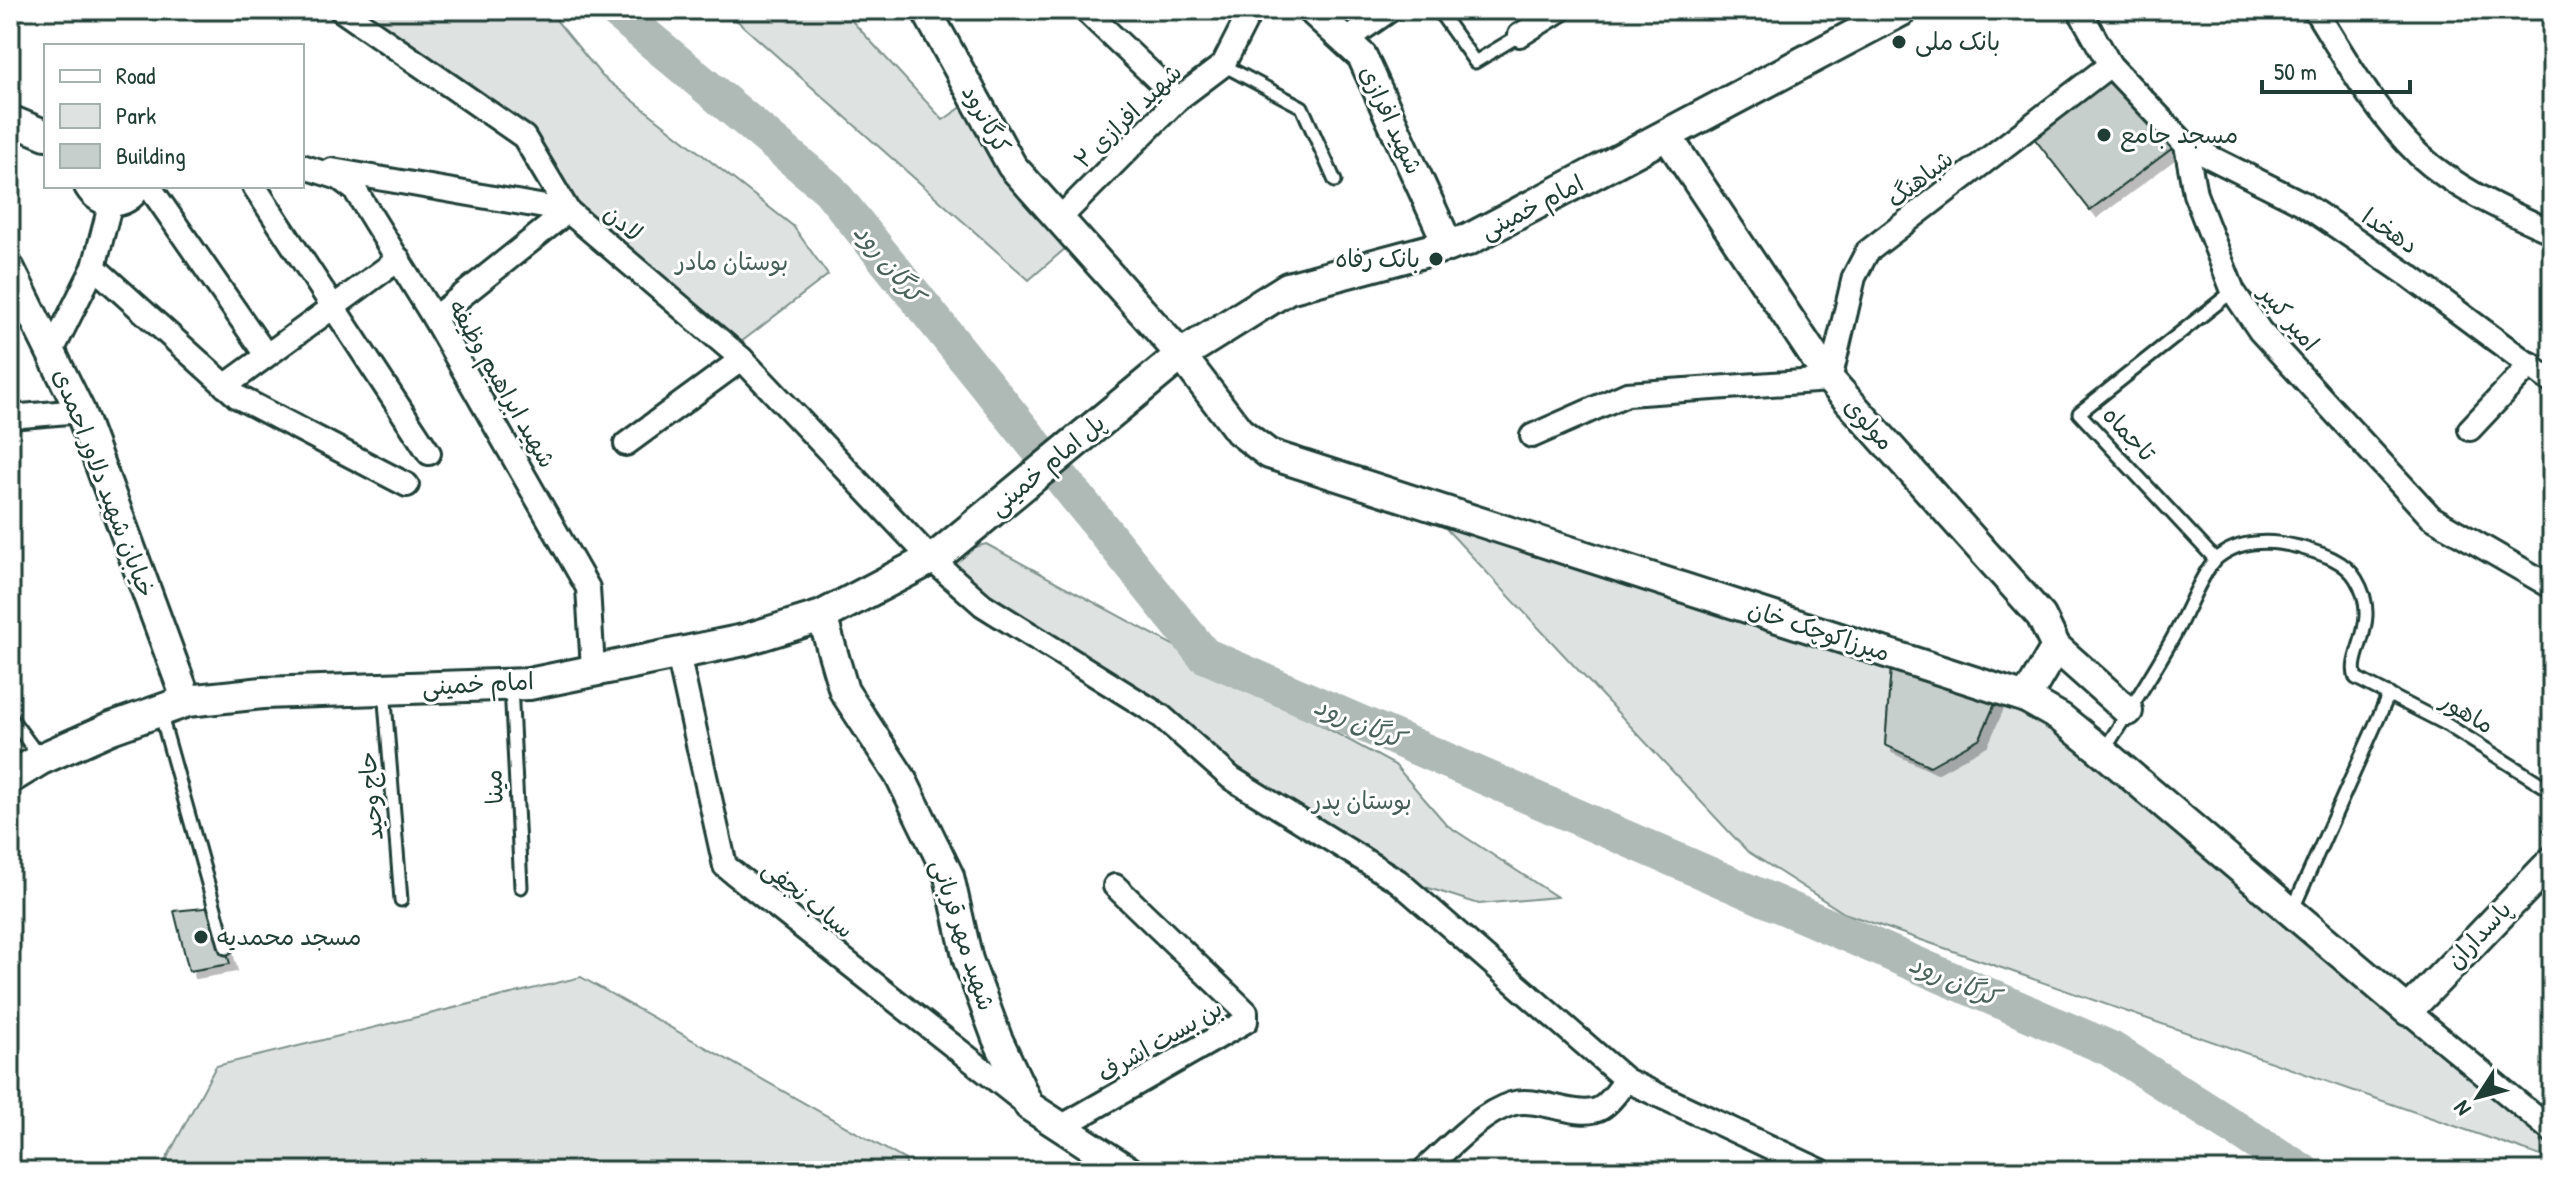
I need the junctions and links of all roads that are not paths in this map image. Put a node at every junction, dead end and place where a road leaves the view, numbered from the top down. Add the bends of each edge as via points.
1 (341, 10) edge
2 (926, 10) edge
3 (1085, 10) edge
4 (1251, 10) edge
5 (1312, 10) edge
6 (1390, 10) edge
7 (1438, 10) edge
8 (1560, 10) edge
9 (1902, 10) edge
10 (2079, 10) edge
11 (2315, 10) edge
12 (1520, 35) joint
13 (1345, 41) junction
14 (1223, 65) junction
15 (2110, 65) junction
16 (1178, 99) junction
17 (10, 120) edge
18 (44, 134) edge
19 (1667, 136) junction
20 (2186, 145) junction
21 (304, 165) edge
22 (304, 166) edge
23 (1335, 181) dead end
24 (136, 188) edge
25 (150, 188) edge
26 (255, 188) edge
27 (100, 194) edge
28 (568, 211) junction
29 (1061, 217) junction
30 (2552, 232) edge
31 (1449, 247) junction
32 (399, 259) junction
33 (94, 267) junction
34 (10, 269) edge
35 (2233, 291) junction
36 (19, 302) edge
37 (334, 307) junction
38 (434, 318) junction
39 (52, 351) junction
40 (266, 355) junction
41 (1181, 355) junction
42 (742, 359) junction
43 (2531, 364) junction
44 (1154, 376) joint
45 (1830, 380) junction
46 (2552, 382) edge
47 (225, 386) junction
48 (80, 411) junction
49 (10, 417) edge
50 (2470, 429) dead end
51 (1532, 436) dead end
52 (626, 444) dead end
53 (429, 453) dead end
54 (407, 485) dead end
55 (935, 557) junction
56 (2215, 559) junction
57 (2552, 587) edge
58 (822, 616) junction
59 (2056, 647) junction
60 (678, 654) junction
61 (593, 669) junction
62 (511, 685) junction
63 (384, 688) junction
64 (2389, 694) junction
65 (2026, 698) junction
66 (174, 706) junction
67 (2128, 711) junction
68 (10, 717) edge
69 (2103, 752) junction
70 (41, 759) junction
71 (10, 778) edge
72 (2552, 791) edge
73 (2552, 861) edge
74 (1115, 886) dead end
75 (521, 887) dead end
76 (401, 900) dead end
77 (2292, 911) junction
78 (226, 948) dead end
79 (2408, 1011) junction
80 (1626, 1080) junction
81 (1029, 1106) junction
82 (1059, 1128) junction
83 (2552, 1131) edge
84 (1129, 1171) edge
85 (1423, 1171) edge
86 (1821, 1171) edge

1 - 28 street, لادن via 524,137
2 - 29 street, کرگانرود via 1012,166
3 - 16 street
4 - 14 street, شهید افرازی ۲
5 - 13 street, شهید افرازی
6 - 13 street
7 - 12 lane via 1475,62
8 - 12 street
9 - 19 main road, امام خمینی
10 - 15 street
11 - 30 street via 2374,104 2420,156 2480,198
13 - 31 street, شهید افرازی via 1362,56
14 - 16 street, شهید افرازی ۲
14 - 23 lane via 1302,107
15 - 20 street
15 - 45 street, شباهنگ via 1867,252 1854,277
16 - 29 street, شهید افرازی ۲
17 - 18 street
19 - 31 main road, امام خمینی
19 - 45 street, مولوی
20 - 35 street, امیر کبیر via 2195,194
20 - 43 street, دهخدا via 2302,203
21 - 28 street
22 - 32 street, شهید ابراهیم وظیفه via 355,190
24 - 27 street via 129,197
25 - 40 street
26 - 37 street
27 - 33 street
28 - 38 street
28 - 42 street, لادن
29 - 41 street, کرگانرود
31 - 41 main road, امام خمینی via 1288,288
32 - 37 street
32 - 38 street, شهید ابراهیم وظیفه
33 - 39 street
33 - 47 street
34 - 36 street, خیابان شهید دلاور احمدی
35 - 56 lane, تاجماه via 2079,413
35 - 57 street, امیر کبیر via 2260,331 2431,517
36 - 39 street, خیابان شهید دلاور احمدی
37 - 40 street
37 - 53 street
38 - 61 street, شهید ابراهیم وظیفه via 588,588
39 - 48 street, خیابان شهید دلاور احمدی
40 - 47 street
41 - 44 main road, امام خمینی
41 - 65 street, میرزاکوچک خان via 1239,431 1269,454
42 - 52 street
42 - 55 street, لادن
43 - 46 street, دهخدا
43 - 50 street
44 - 55 main road, پل امام خمینی
45 - 51 street via 1627,394
45 - 59 street, مولوی via 2041,616
47 - 54 street
48 - 49 street
48 - 66 street, خیابان شهید دلاور احمدی
55 - 58 main road, امام خمینی
55 - 80 street, لادن via 983,605 1161,716 1231,778 1398,881
56 - 64 lane, ماهور via 2253,542 2288,544 2328,555 2354,576 2363,594 2368,622 2355,674
56 - 67 lane
58 - 60 main road, امام خمینی
58 - 81 street, شهید مهر قربانی via 844,691 901,778 949,876 968,960
59 - 65 street
59 - 67 street
60 - 61 main road, امام خمینی
60 - 81 street, سیاب نجفی via 725,866
61 - 62 main road, امام خمینی
62 - 63 main road, امام خمینی
62 - 75 lane, مینا
63 - 66 main road, امام خمینی via 263,693
63 - 76 lane, حاج وحید
64 - 72 lane, ماهور
64 - 77 lane
65 - 69 street, میرزاکوچک خان
66 - 70 main road, امام خمینی
66 - 78 lane
67 - 69 lane
68 - 70 lane
69 - 77 street, میرزاکوچک خان
70 - 71 main road, امام خمینی
73 - 79 street, پاسداران
74 - 82 street, بن بست اشرف via 1246,1012 1246,1021
77 - 79 street, میرزاکوچک خان
79 - 83 street
80 - 85 street via 1604,1107 1591,1112 1525,1101 1495,1111
80 - 86 street, لادن
81 - 82 street, شهید مهر قربانی
82 - 84 street, شهید مهر قربانی

